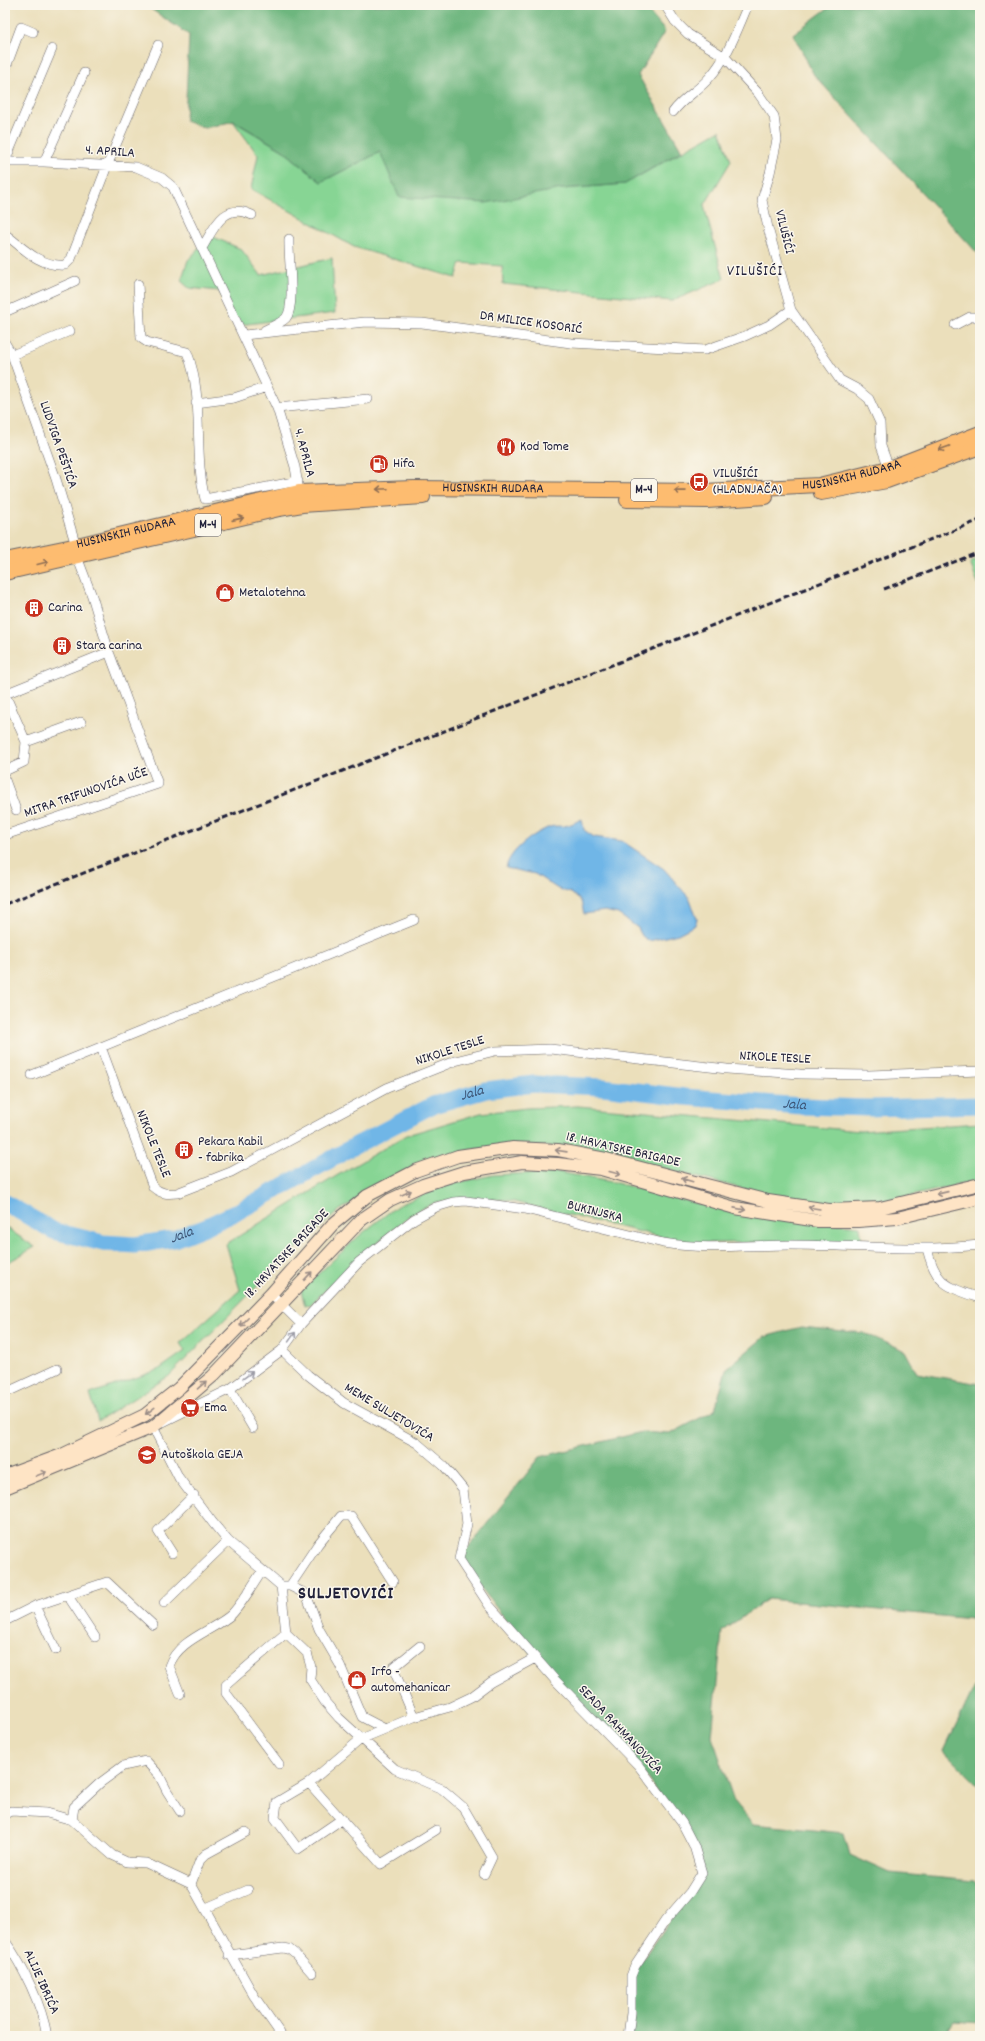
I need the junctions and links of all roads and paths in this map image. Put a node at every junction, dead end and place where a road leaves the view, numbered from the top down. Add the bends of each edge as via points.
1 (665, 5) edge
2 (748, 5) edge
3 (34, 32) dead end
4 (158, 45) dead end
5 (52, 49) dead end
6 (725, 57) junction
7 (5, 70) edge
8 (84, 73) dead end
9 (673, 112) dead end
10 (5, 162) edge
11 (44, 162) junction
12 (107, 166) junction
13 (252, 215) dead end
14 (5, 234) edge
15 (289, 239) dead end
16 (202, 248) junction
17 (75, 281) dead end
18 (138, 284) dead end
19 (791, 310) junction
20 (5, 312) edge
21 (980, 317) edge
22 (955, 326) dead end
23 (70, 331) dead end
24 (258, 334) junction
25 (244, 335) junction
26 (5, 343) edge
27 (12, 355) junction
28 (267, 387) junction
29 (368, 399) dead end
30 (196, 403) junction
31 (277, 408) junction
32 (980, 433) edge
33 (980, 448) edge
34 (889, 468) junction
35 (300, 493) junction
36 (75, 550) junction
37 (5, 562) edge
38 (109, 652) junction
39 (5, 694) edge
40 (81, 722) dead end
41 (26, 742) junction
42 (5, 770) edge
43 (5, 780) edge
44 (16, 810) dead end
45 (5, 835) edge
46 (414, 920) dead end
47 (101, 1047) junction
48 (980, 1071) edge
49 (32, 1075) dead end
50 (980, 1184) edge
51 (980, 1198) edge
52 (980, 1245) edge
53 (927, 1248) junction
54 (271, 1294) junction
55 (980, 1298) edge
56 (282, 1304) junction
57 (301, 1324) junction
58 (282, 1350) junction
59 (56, 1369) dead end
60 (230, 1389) junction
61 (5, 1393) edge
62 (153, 1427) junction
63 (254, 1428) dead end
64 (5, 1476) edge
65 (5, 1488) edge
66 (194, 1495) junction
67 (228, 1541) junction
68 (172, 1553) dead end
69 (262, 1571) junction
70 (393, 1582) dead end
71 (285, 1586) junction
72 (68, 1596) junction
73 (164, 1603) dead end
74 (35, 1606) junction
75 (5, 1621) edge
76 (153, 1625) dead end
77 (286, 1632) junction
78 (95, 1637) dead end
79 (420, 1646) dead end
80 (56, 1650) dead end
81 (535, 1658) junction
82 (180, 1694) dead end
83 (414, 1717) junction
84 (385, 1729) junction
85 (361, 1739) junction
86 (280, 1764) dead end
87 (309, 1783) junction
88 (7, 1810) edge
89 (180, 1811) dead end
90 (342, 1819) junction
91 (72, 1820) junction
92 (436, 1830) dead end
93 (246, 1832) dead end
94 (484, 1874) dead end
95 (191, 1884) junction
96 (248, 1890) dead end
97 (206, 1908) junction
98 (5, 1941) edge
99 (229, 1954) junction
100 (312, 1973) dead end
101 (47, 2036) edge
102 (282, 2036) edge
103 (628, 2036) edge

1 - 6 street, VILUŠIĆI via 675,21 688,34
2 - 6 street
3 - 7 street via 21,27
4 - 12 street
5 - 10 street, 4. APRILA
6 - 9 street via 709,78 682,100
6 - 19 street, VILUŠIĆI via 758,93 774,116 776,140 762,200
8 - 11 street
10 - 11 street, 4. APRILA
11 - 12 street, 4. APRILA
12 - 14 street via 71,259 65,265 56,266 39,261
12 - 16 street, 4. APRILA via 136,167 162,178 173,187
13 - 16 street via 238,211 225,215
15 - 24 street, DR MILICE KOSORIĆ via 292,301 290,311 285,319
16 - 25 street, 4. APRILA
17 - 20 street
18 - 30 street, HUSINSKIH RUDARA via 141,338 147,342 187,352 192,364
19 - 24 street, DR MILICE KOSORIĆ via 769,325 705,350 571,343 422,323 365,322
19 - 34 street, VILUŠIĆI via 840,380 869,399 880,423 881,446
21 - 22 street via 970,317
23 - 27 street
24 - 25 street, DR MILICE KOSORIĆ
25 - 28 street, 4. APRILA
26 - 27 street, LUDVIGA PEŠTIĆA
27 - 36 street, LUDVIGA PEŠTIĆA via 56,479
28 - 30 street via 234,398
28 - 31 street, 4. APRILA
29 - 31 street
30 - 35 street, HUSINSKIH RUDARA via 200,481 205,499
31 - 35 street, 4. APRILA
32 -> 34 main road, HUSINSKIH RUDARA / M-4
33 - 35 main road, HUSINSKIH RUDARA / M-4 via 887,481 819,493 707,501
34 -> 35 main road, HUSINSKIH RUDARA / M-4 via 819,485 705,491 414,488
35 - 36 main road, HUSINSKIH RUDARA / M-4
36 - 37 main road, HUSINSKIH RUDARA / M-4
36 - 38 street, MITRA TRIFUNOVIĆA UČE
38 - 39 street
38 - 45 street, MITRA TRIFUNOVIĆA UČE via 158,784
39 - 41 street
40 - 41 street
41 - 42 street via 24,762
43 - 44 street, MITRA TRIFUNOVIĆA UČE
46 - 47 street
47 - 48 street, NIKOLE TESLE via 153,1187 168,1194 177,1193 231,1172 387,1088 455,1061 495,1051 550,1048 727,1069 800,1074 869,1075
47 - 49 street
50 -> 54 main road, 18. HRVATSKE BRIGADE via 880,1208 829,1210 768,1201 606,1159 558,1150 513,1148 458,1156 415,1171 367,1196 332,1225
56 -> 51 main road, 18. HRVATSKE BRIGADE via 361,1220 390,1200 464,1172 522,1162 601,1169 735,1208 818,1221 858,1222 897,1218
52 - 53 street, BUKINJSKA
53 - 55 street via 930,1263 940,1280 953,1289
53 - 57 street, BUKINJSKA via 686,1246 663,1243 525,1209 453,1202 436,1207 414,1219 359,1262
54 - 56 street
54 -> 64 main road, 18. HRVATSKE BRIGADE via 179,1388 145,1415 64,1454
56 - 57 street
62 -> 56 main road, 18. HRVATSKE BRIGADE via 213,1376
58 -> 57 street
60 -> 58 street
58 - 81 street, MEME SULJETOVIĆA via 308,1375 344,1403 417,1443 444,1466 463,1489 466,1524 460,1564 489,1605
59 - 61 street
60 - 62 street
60 - 63 street
65 -> 62 main road, 18. HRVATSKE BRIGADE
62 - 66 street via 179,1478
66 - 67 street
66 - 68 street via 158,1531
67 - 69 street
67 - 73 street
69 - 71 street
69 - 82 street via 231,1614 195,1636 171,1659 169,1666
70 - 71 street via 351,1516 340,1516
71 - 77 street
71 - 84 street via 306,1594 319,1629 340,1665 362,1717
72 - 74 street
72 - 76 street via 107,1582
72 - 78 street
74 - 75 street
74 - 80 street
77 - 85 street via 307,1653 311,1667 310,1679 315,1689
77 - 86 street via 226,1684 226,1693
79 - 83 street via 393,1668
81 - 83 street via 491,1682 471,1697 450,1707
81 - 103 street, SEADA RAHMANOVIĆA via 638,1765 682,1824 694,1846 702,1873 635,1966 631,1976
83 - 84 street
84 - 85 street
85 - 87 street
85 - 94 street via 395,1769 442,1789 463,1807 492,1857
87 - 90 street
87 - 90 street via 277,1802 275,1818 298,1849
88 - 91 street via 47,1813
89 - 91 street via 159,1775 146,1761 123,1766 100,1783 74,1807
90 - 92 street via 381,1864
91 - 95 street via 112,1855 127,1862 146,1863
93 - 95 street via 206,1854 200,1860
95 - 97 street
96 - 97 street
97 - 99 street
98 - 101 street, ALIJE IBRIĆA via 14,1953 31,1990 45,2023
99 - 100 street via 289,1949
99 - 102 street

